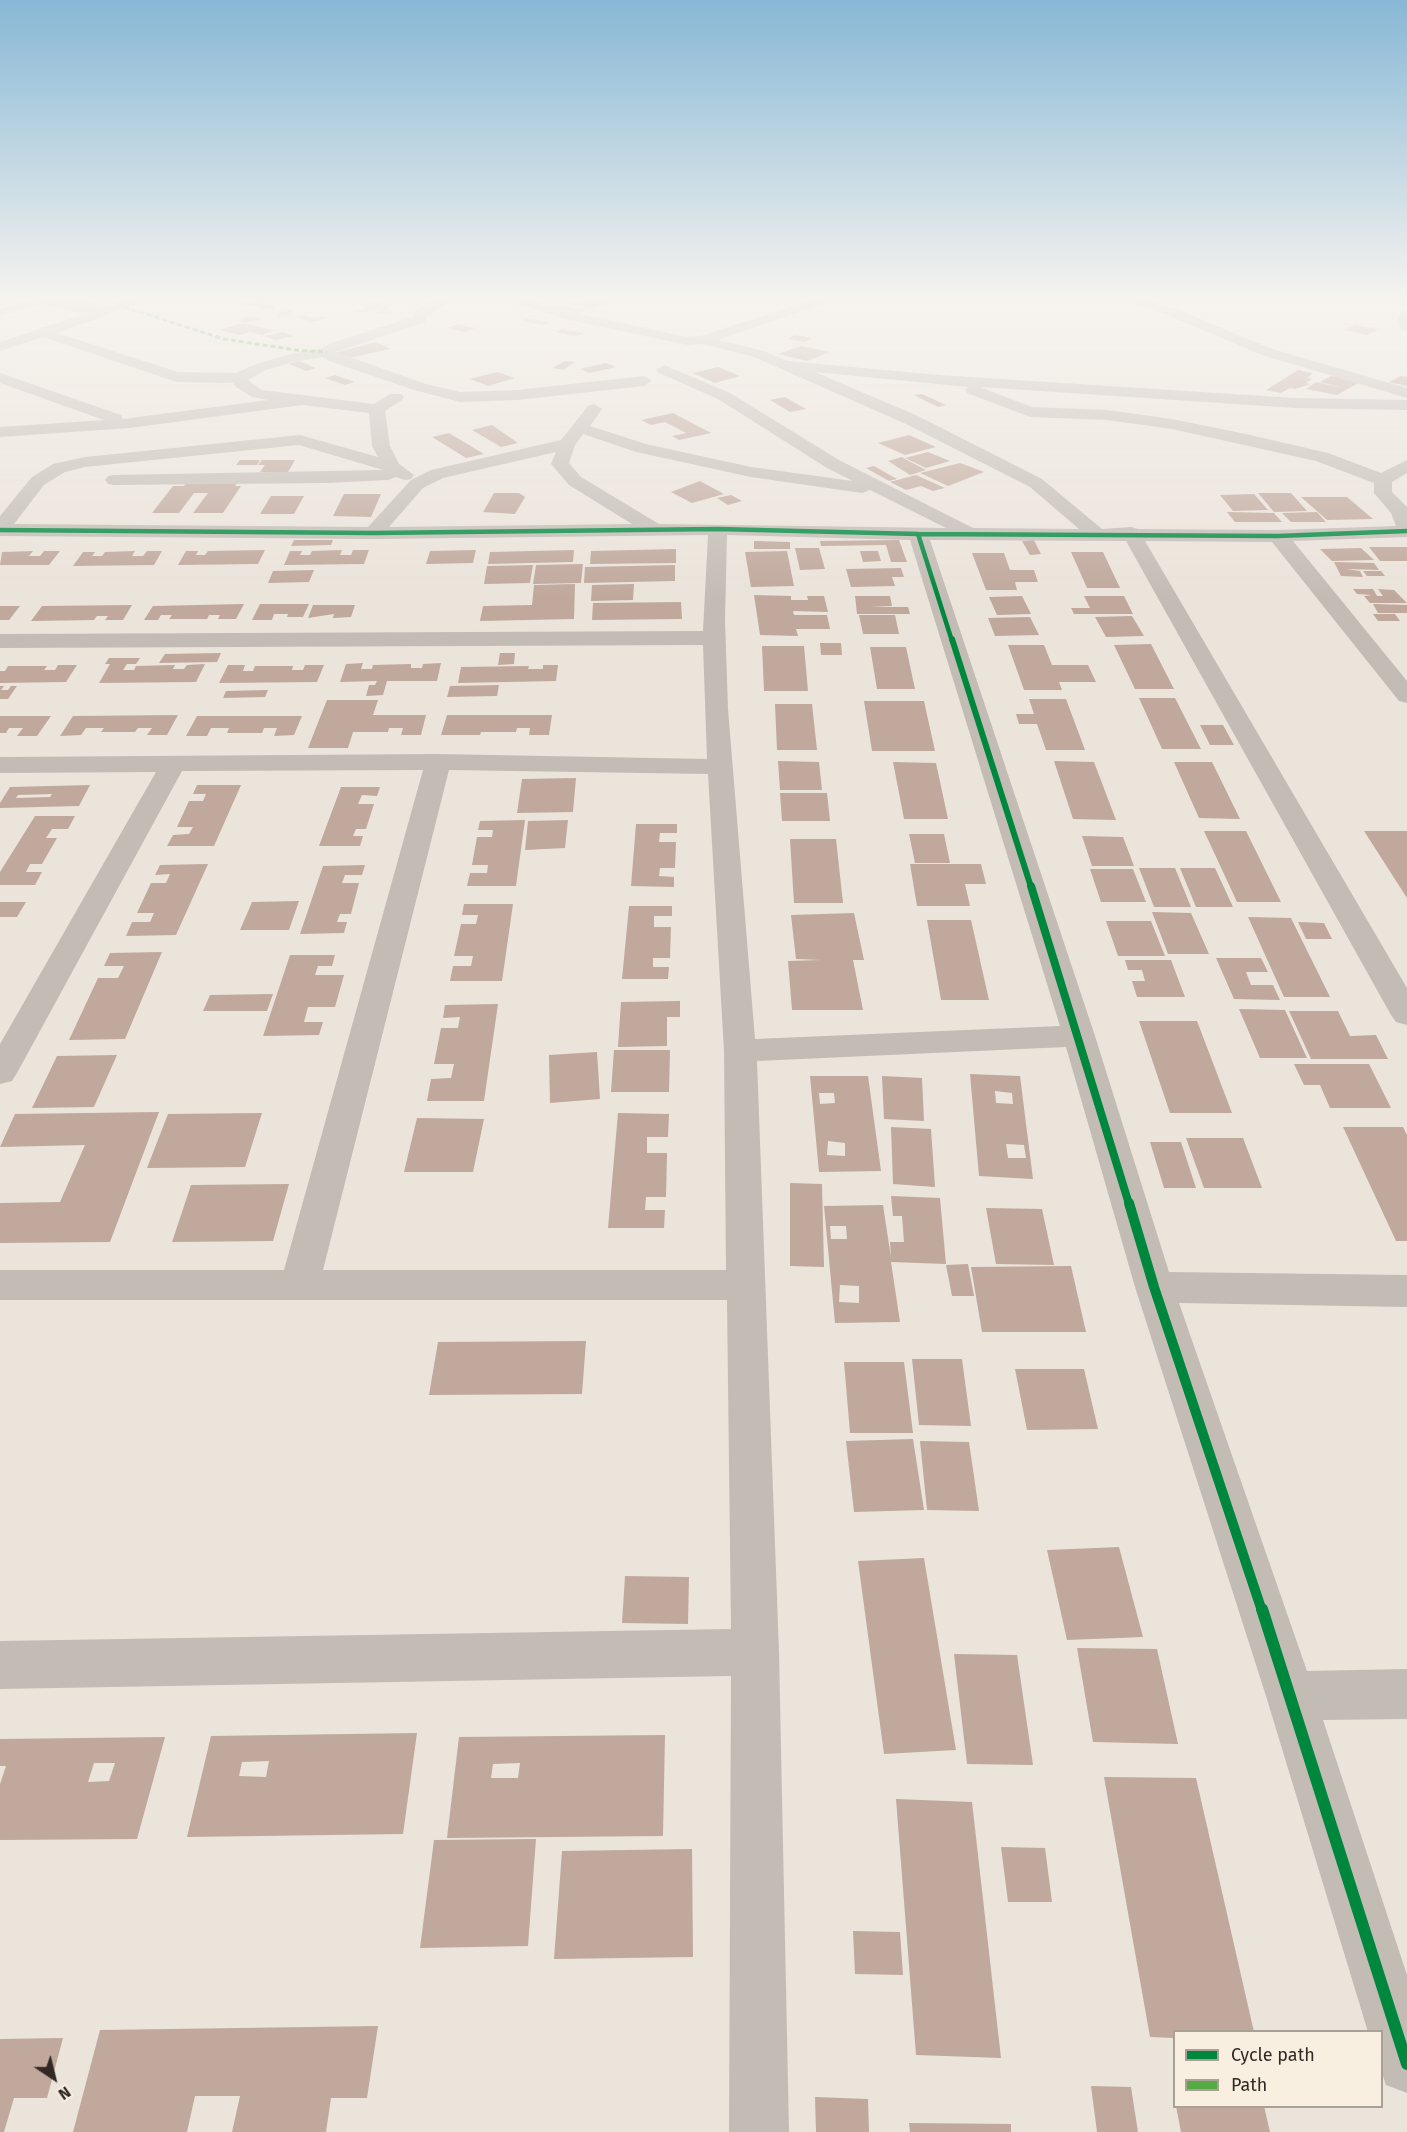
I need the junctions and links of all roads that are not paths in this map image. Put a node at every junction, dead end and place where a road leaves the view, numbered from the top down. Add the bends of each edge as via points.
1 (56, 397) edge
2 (279, 397) edge
3 (394, 397) edge
4 (610, 397) edge
5 (726, 397) edge
6 (860, 397) edge
7 (988, 397) edge
8 (1210, 397) edge
9 (300, 401) junction
10 (1407, 405) edge
11 (377, 409) junction
12 (130, 423) junction
13 (580, 428) junction
14 (0, 432) edge
15 (567, 444) junction
16 (164, 453) junction
17 (1407, 465) edge
18 (404, 475) junction
19 (114, 480) dead end
20 (1383, 480) junction
21 (885, 492) junction
22 (0, 529) edge
23 (718, 529) junction
24 (655, 530) junction
25 (1407, 531) edge
26 (373, 532) junction
27 (971, 533) junction
28 (1131, 533) junction
29 (918, 534) junction
30 (1096, 534) junction
31 (1278, 536) junction
32 (715, 638) junction
33 (0, 642) edge
34 (1407, 696) edge
35 (174, 762) junction
36 (438, 762) junction
37 (0, 765) edge
38 (720, 767) junction
39 (1407, 1015) edge
40 (1079, 1036) junction
41 (741, 1051) junction
42 (0, 1073) edge
43 (300, 1283) junction
44 (0, 1285) edge
45 (746, 1285) junction
46 (1154, 1287) junction
47 (1407, 1291) edge
48 (755, 1652) junction
49 (0, 1665) edge
50 (1407, 1694) edge
51 (1291, 1696) junction
52 (1407, 2064) edge
53 (759, 2132) edge

1 - 12 street
2 - 9 street
3 - 11 street
4 - 13 street via 598,403
5 - 21 street
6 - 30 street via 1036,483
7 - 20 street via 1029,412 1107,415 1172,424 1322,457
8 - 10 street
9 - 11 street
9 - 12 street
11 - 18 street via 381,446
12 - 14 street
12 - 16 street
13 - 15 street
13 - 21 street via 642,448 751,472
15 - 18 street via 437,474
15 - 24 street via 560,464 575,481
16 - 18 street via 300,440
16 - 22 street via 59,468 38,481
17 - 20 street
18 - 19 street
18 - 26 street
20 - 25 street via 1383,493 1400,511
21 - 27 street
22 - 26 street
23 - 24 street
23 - 29 street
23 - 32 street
24 - 26 street
25 - 31 street
27 - 29 street
27 - 30 street
28 - 30 street
28 - 31 street
28 - 39 street
29 - 40 street
31 - 34 street
32 - 33 street
32 - 38 street
35 - 36 street
35 - 37 street
35 - 42 street
36 - 38 street
36 - 43 street
38 - 41 street
40 - 41 street
40 - 46 street
41 - 45 street
43 - 44 street
43 - 45 street
45 - 48 street
46 - 47 street
46 - 51 street
48 - 49 street
48 - 53 street
50 - 51 street
51 - 52 street

